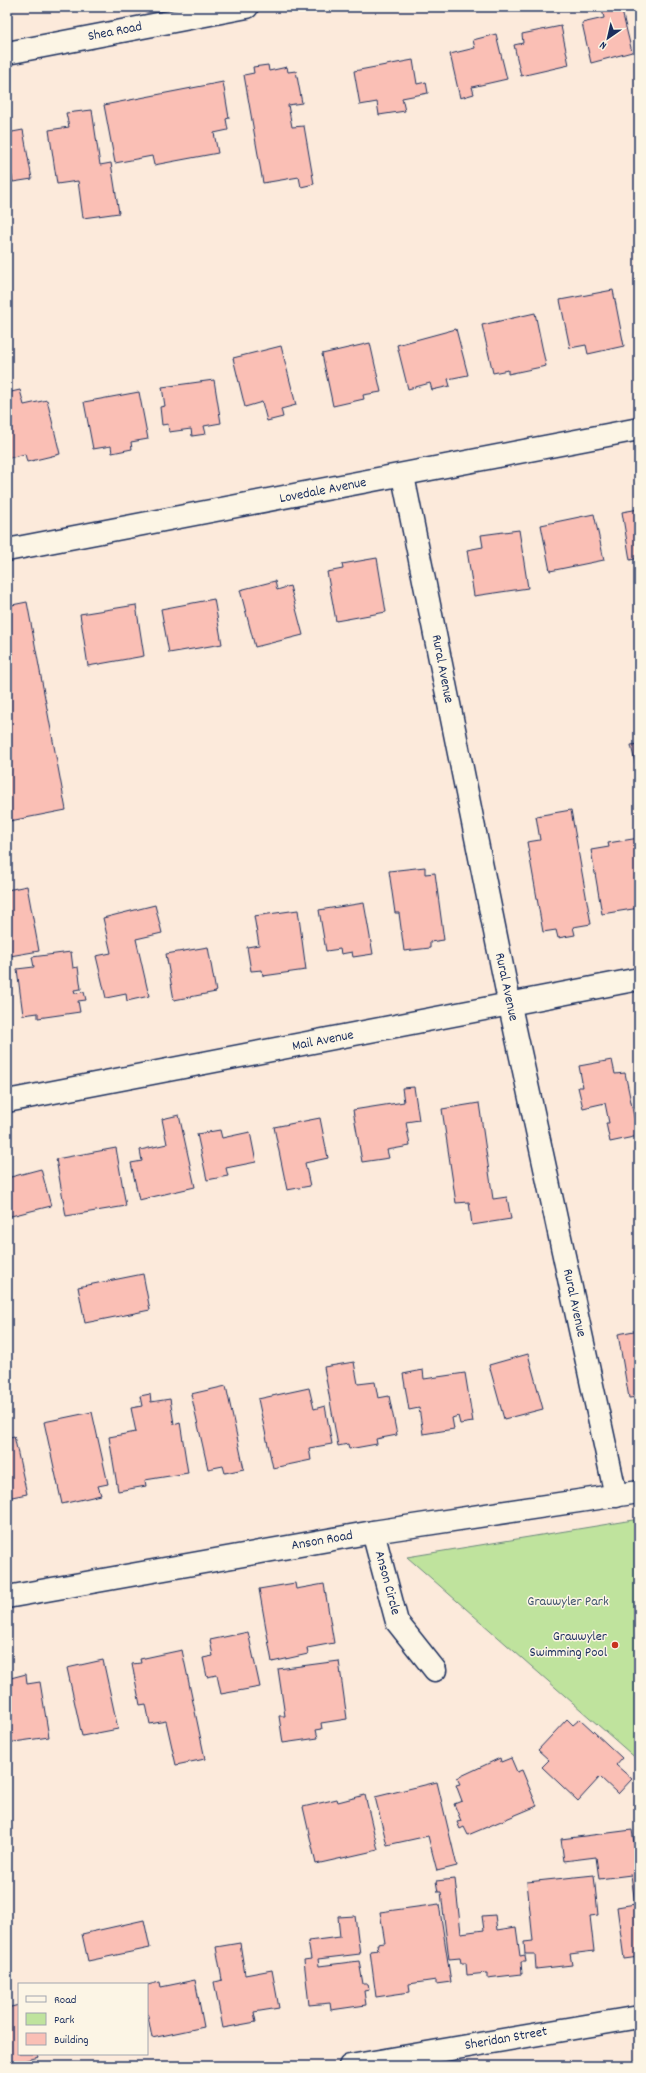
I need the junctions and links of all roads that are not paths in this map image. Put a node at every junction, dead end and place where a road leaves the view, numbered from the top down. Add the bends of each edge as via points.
1 (247, 7) edge
2 (7, 53) edge
3 (639, 429) edge
4 (403, 476) junction
5 (7, 550) edge
6 (639, 979) edge
7 (510, 1006) junction
8 (7, 1101) edge
9 (639, 1492) edge
10 (616, 1496) junction
11 (373, 1532) junction
12 (7, 1597) edge
13 (435, 1670) dead end
14 (639, 2017) edge
15 (350, 2066) edge

1 - 2 street, Shea Road
3 - 4 street, Lovedale Avenue
4 - 5 street, Lovedale Avenue
4 - 7 street, Rural Avenue
6 - 7 street, Mail Avenue
7 - 8 street, Mail Avenue
7 - 10 street, Rural Avenue
9 - 10 street, Anson Road
10 - 11 street, Anson Road
11 - 12 street, Anson Road
11 - 13 street, Anson Circle via 397,1622
14 - 15 street, Sheridan Street

